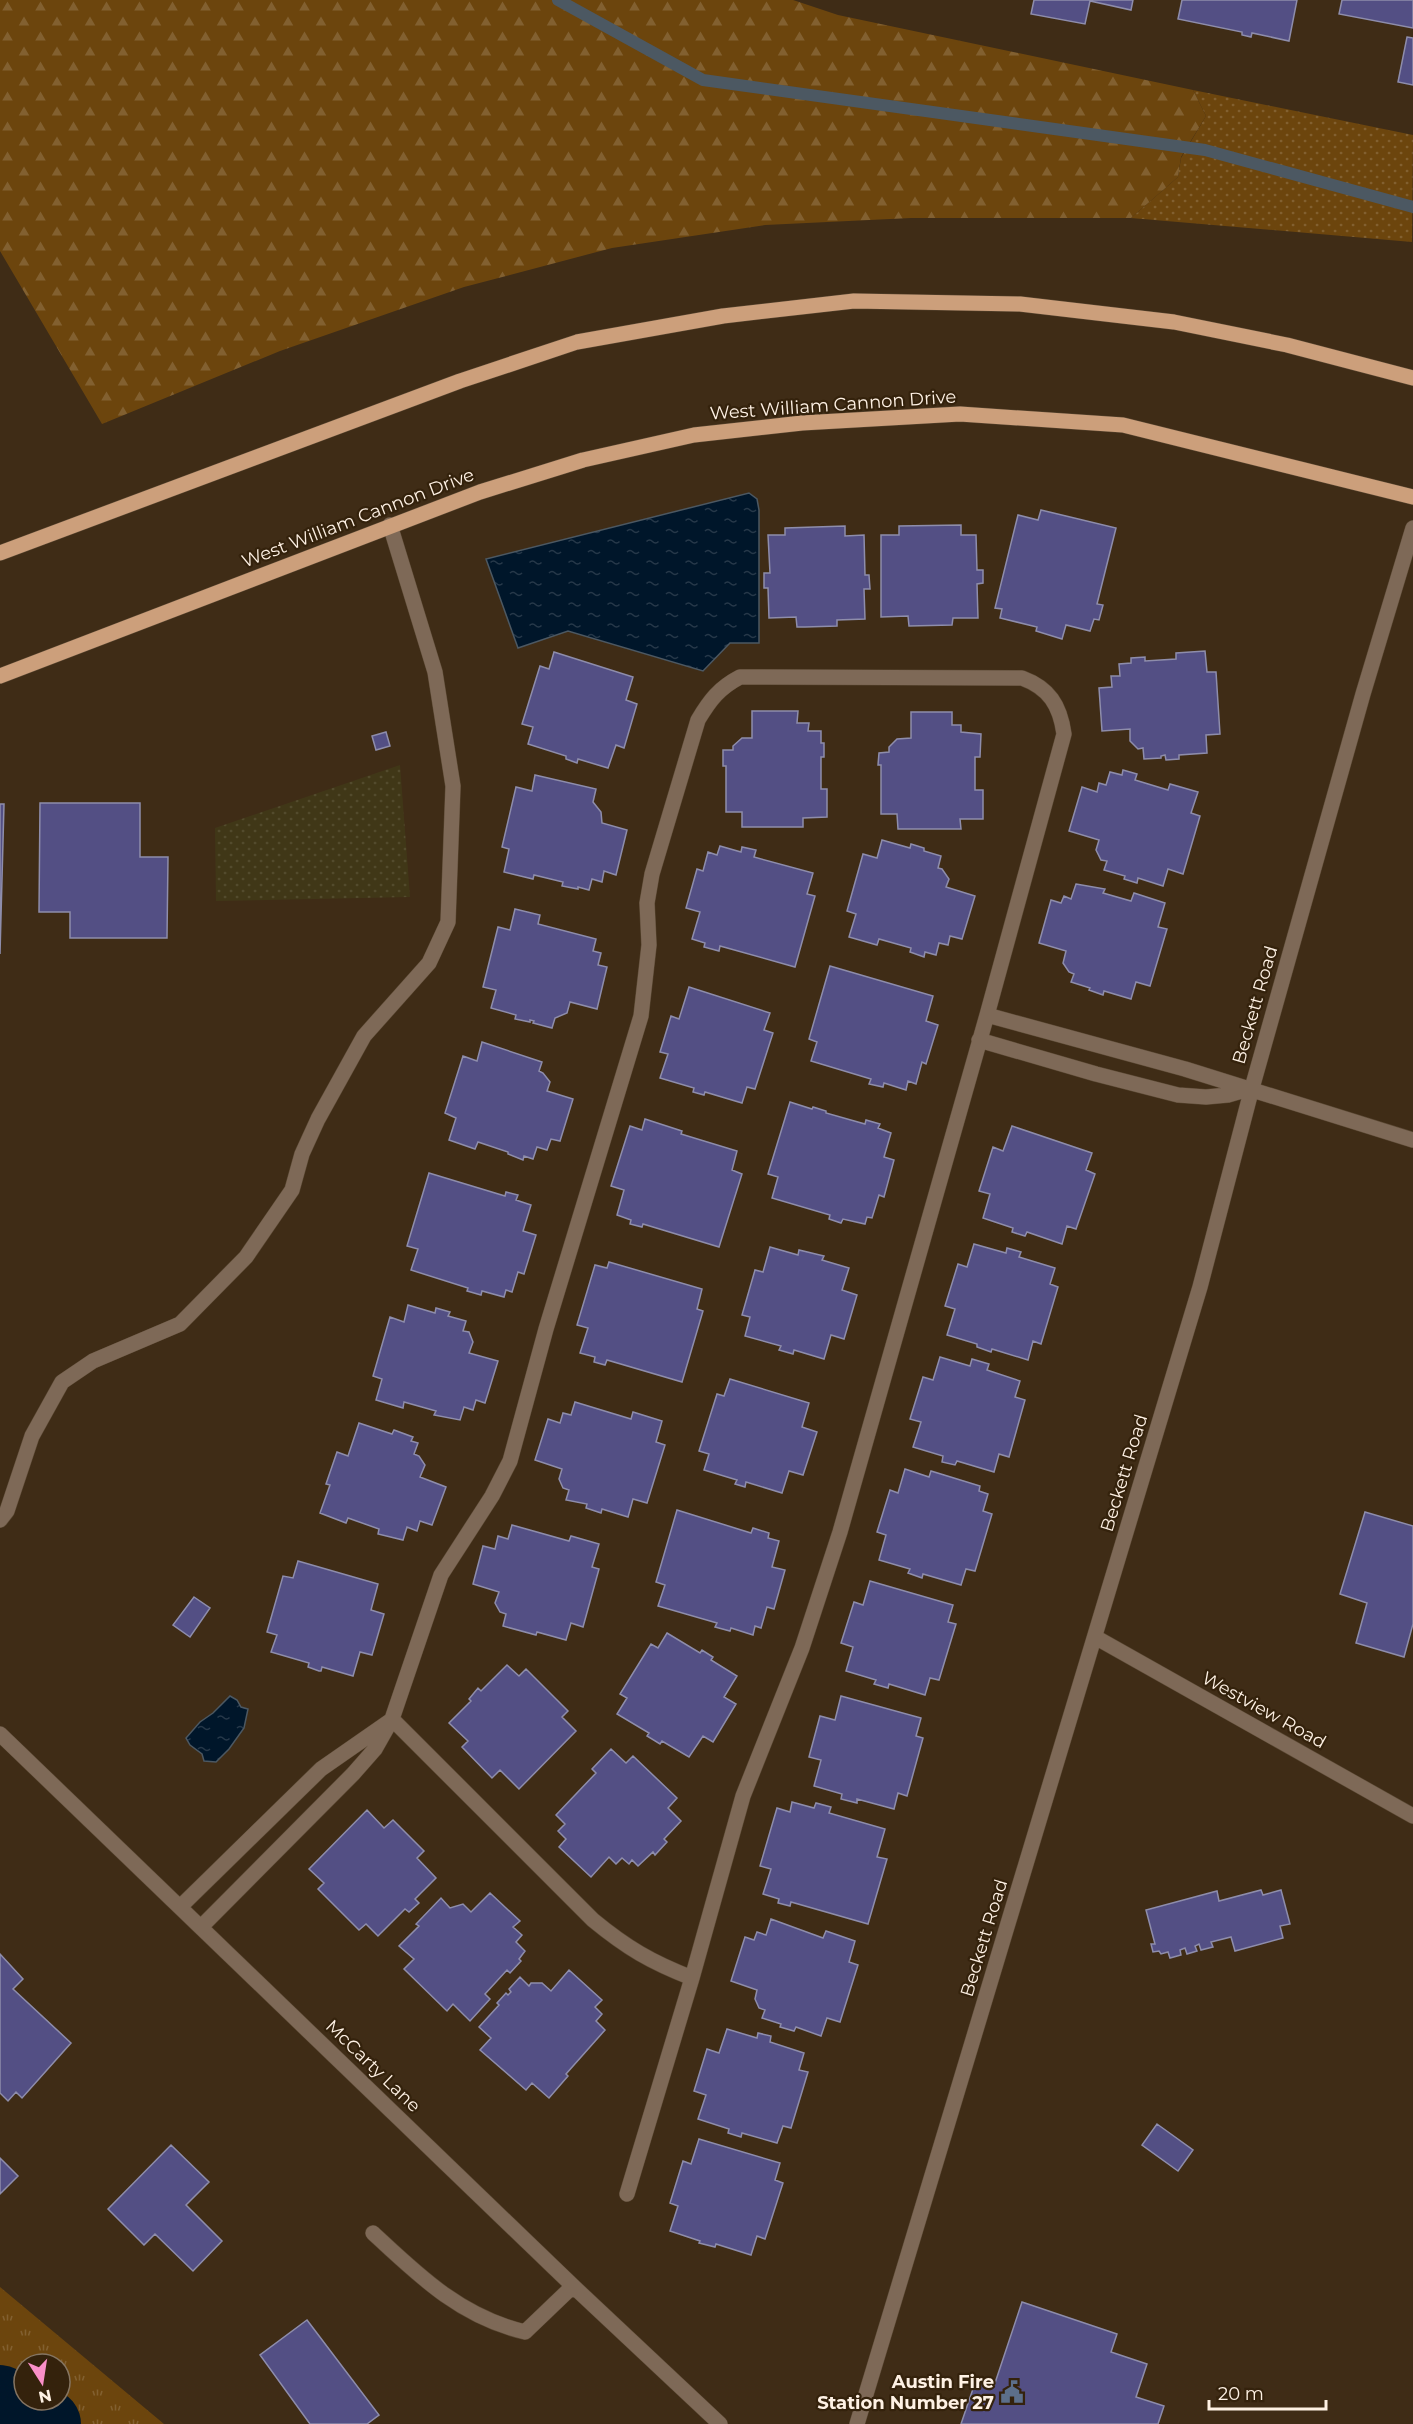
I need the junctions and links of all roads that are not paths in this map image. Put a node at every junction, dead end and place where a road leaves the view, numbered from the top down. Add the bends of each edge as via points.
1 (1413, 378) edge
2 (1413, 497) edge
3 (390, 525) junction
4 (1413, 528) edge
5 (0, 554) edge
6 (0, 676) edge
7 (987, 1015) junction
8 (980, 1040) junction
9 (1252, 1088) junction
10 (1413, 1140) edge
11 (0, 1520) edge
12 (1095, 1637) junction
13 (392, 1719) junction
14 (0, 1734) edge
15 (1413, 1816) edge
16 (180, 1907) junction
17 (201, 1928) junction
18 (692, 1978) junction
19 (627, 2194) dead end
20 (373, 2233) dead end
21 (573, 2286) junction
22 (720, 2424) edge
23 (857, 2424) edge

1 - 5 main road via 1287,345 1174,322 1020,304 854,301 723,316 577,342 460,381
2 - 3 main road, West William Cannon Drive via 1123,425 960,414 802,423 694,435 583,460
3 - 6 main road, West William Cannon Drive
3 - 11 street via 435,672 453,786 448,922 429,963 364,1036 318,1119 292,1190 246,1257 180,1324 93,1361 62,1382 32,1436 8,1511
4 - 9 street, Beckett Road
7 - 8 street
7 - 9 street
7 - 13 street via 1064,734 1062,719 1052,700 1039,685 1022,678 740,677 723,686 698,720 652,874 641,1016 510,1461 441,1575
8 - 9 street via 1178,1095 1228,1095
8 - 18 street via 840,1532 798,1659 743,1796
9 - 10 street
9 - 12 street, Beckett Road via 1200,1287
12 - 15 street, Westview Road
12 - 23 street, Beckett Road
13 - 16 street via 321,1769
13 - 17 street via 375,1749 353,1774
13 - 18 street via 593,1920 623,1945
14 - 16 street, McCarty Lane
16 - 17 street, McCarty Lane
17 - 21 street, McCarty Lane
18 - 19 street
20 - 21 street via 425,2281 498,2326 525,2332
21 - 22 street, McCarty Lane

